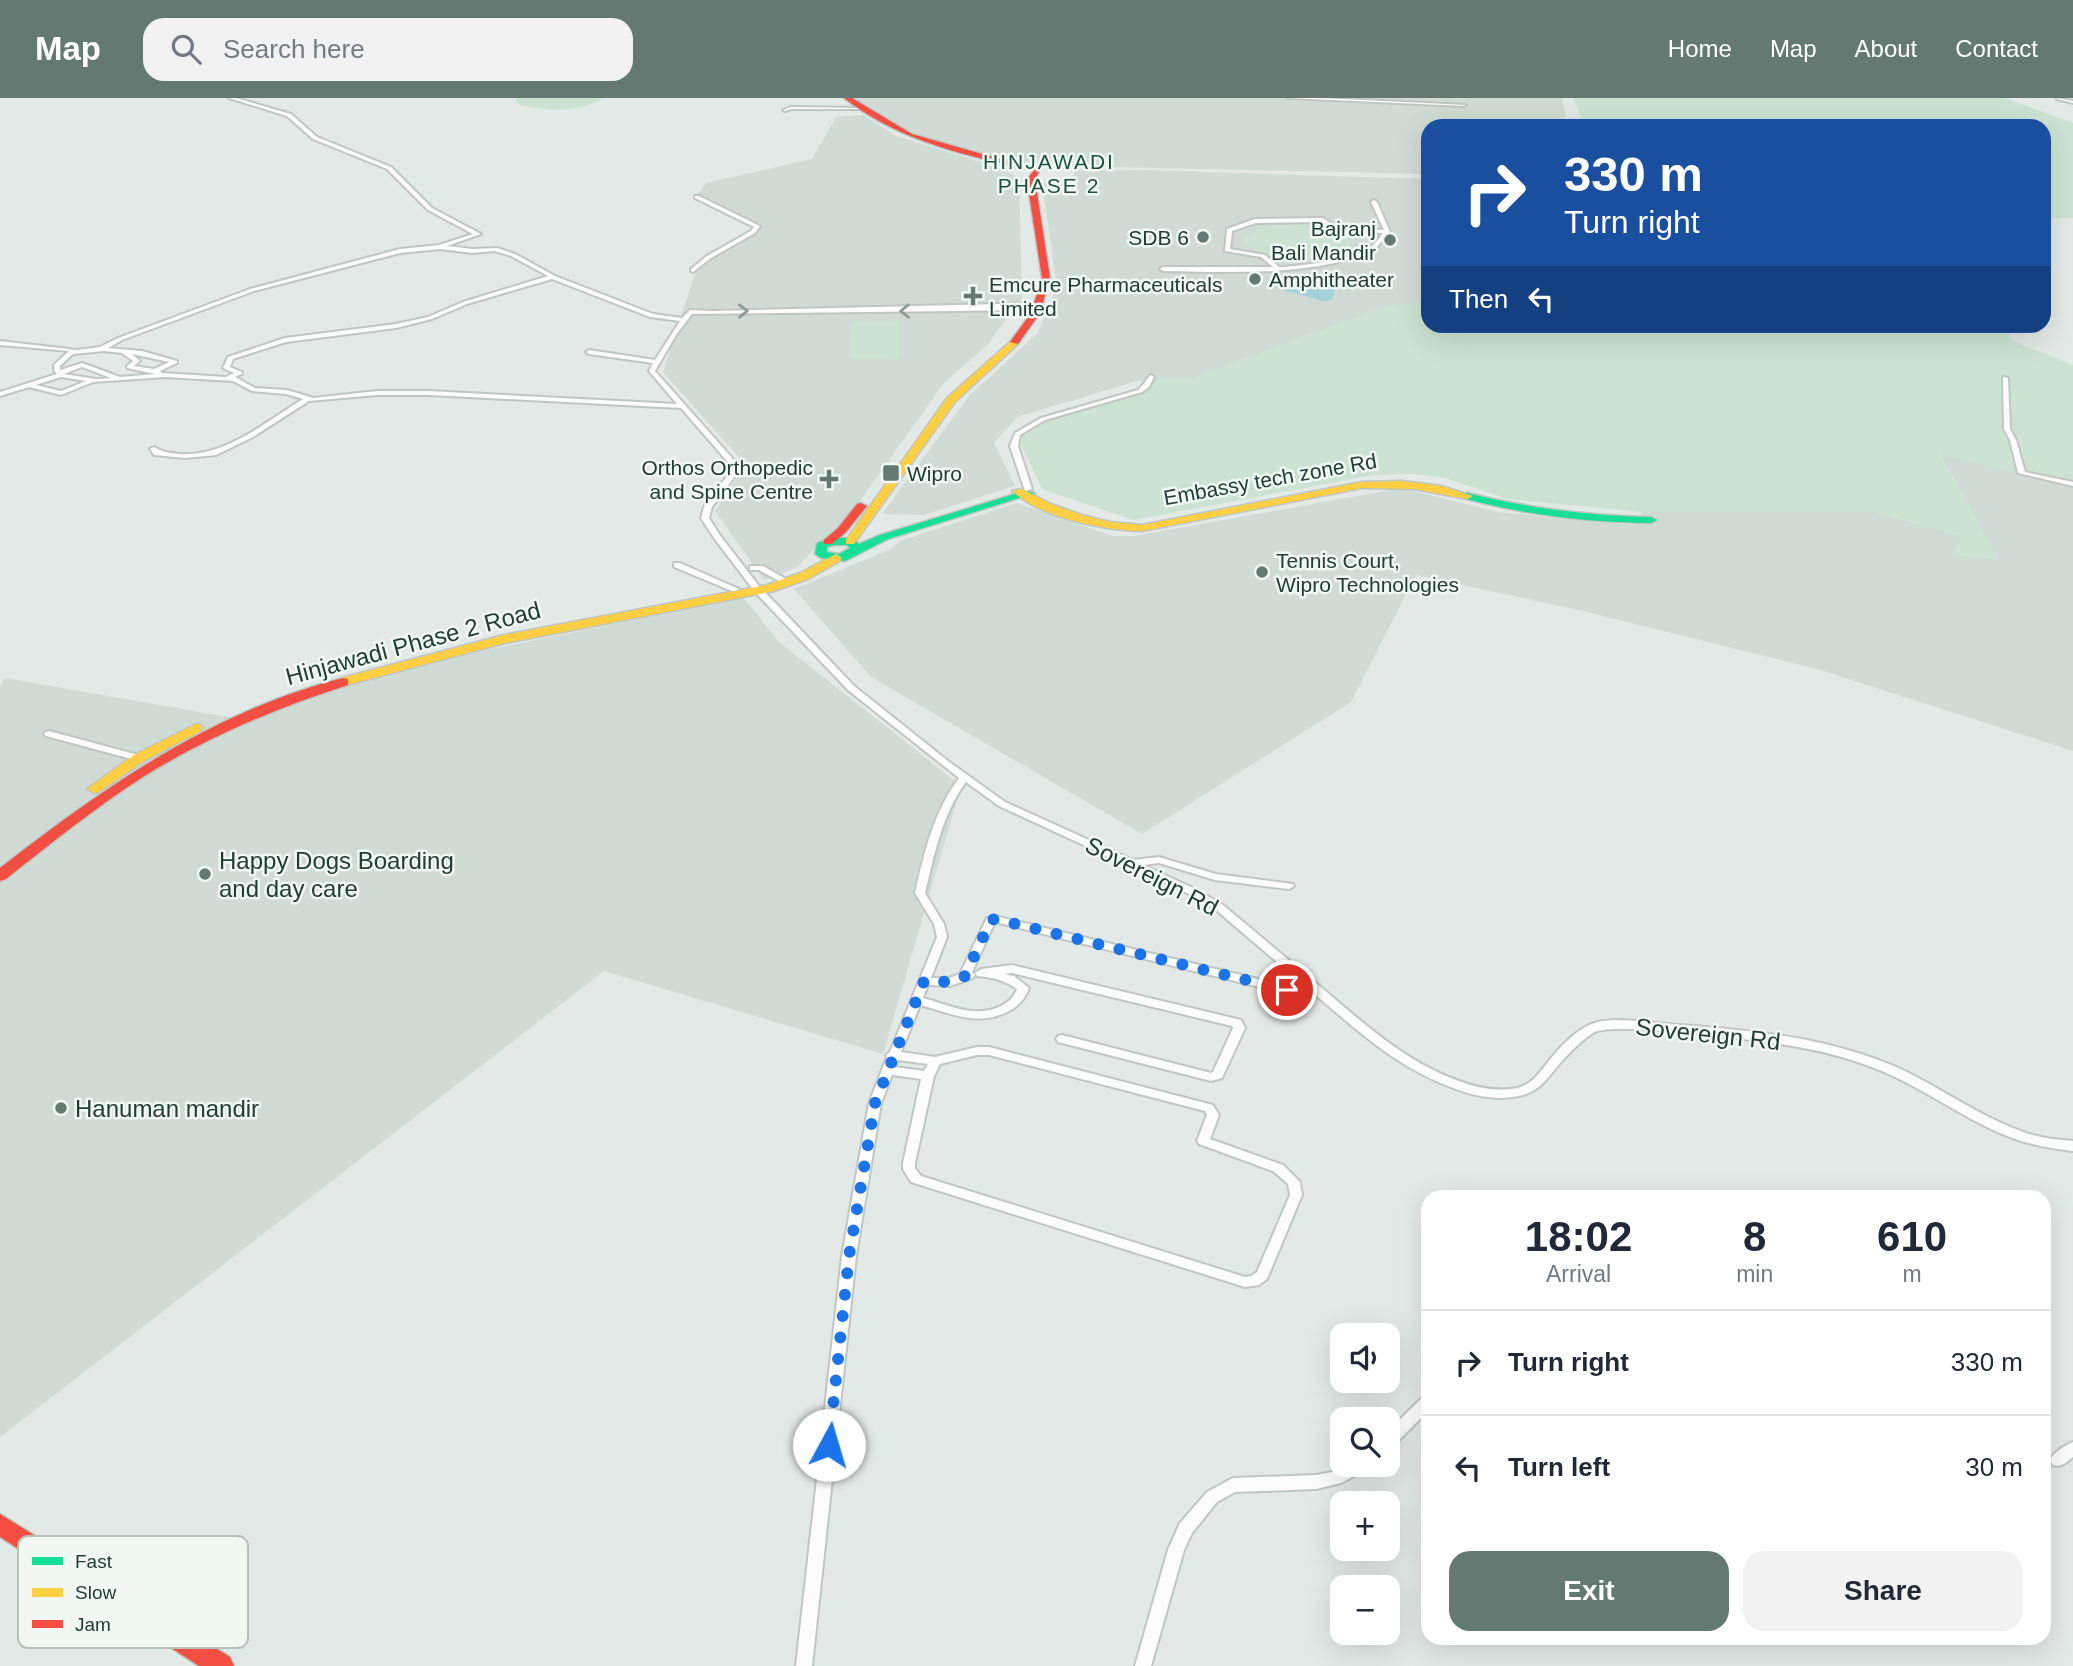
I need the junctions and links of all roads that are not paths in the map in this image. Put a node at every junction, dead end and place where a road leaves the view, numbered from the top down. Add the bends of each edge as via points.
1 (231, 98) edge
2 (841, 98) edge
3 (1290, 98) edge
4 (1400, 98) edge
5 (2059, 98) edge
6 (1393, 101) junction
7 (2073, 103) edge
8 (853, 104) edge
9 (1464, 105) dead end
10 (785, 110) dead end
11 (697, 197) dead end
12 (1374, 202) dead end
13 (1387, 232) junction
14 (440, 247) junction
15 (1163, 269) dead end
16 (693, 270) dead end
17 (1279, 270) junction
18 (552, 276) junction
19 (1036, 307) junction
20 (684, 320) junction
21 (0, 343) edge
22 (101, 349) junction
23 (124, 351) junction
24 (73, 352) junction
25 (589, 352) dead end
26 (658, 362) junction
27 (156, 373) junction
28 (63, 375) junction
29 (1151, 377) dead end
30 (228, 378) junction
31 (2006, 378) dead end
32 (120, 379) junction
33 (92, 381) junction
34 (29, 385) junction
35 (0, 394) edge
36 (310, 398) junction
37 (680, 406) junction
38 (154, 449) dead end
39 (2073, 484) edge
40 (1024, 492) junction
41 (1648, 520) dead end
42 (862, 524) junction
43 (886, 532) junction
44 (853, 544) junction
45 (829, 551) junction
46 (677, 565) dead end
47 (753, 568) dead end
48 (782, 579) junction
49 (735, 589) junction
50 (757, 589) junction
51 (49, 734) dead end
52 (139, 758) junction
53 (965, 777) junction
54 (0, 862) edge
55 (1132, 863) junction
56 (0, 876) edge
57 (1289, 886) dead end
58 (981, 973) junction
59 (965, 976) junction
60 (924, 981) junction
61 (1287, 990) dead end
62 (916, 1000) junction
63 (1062, 1040) dead end
64 (935, 1062) junction
65 (890, 1063) junction
66 (928, 1076) junction
67 (2073, 1146) edge
68 (1421, 1408) edge
69 (1400, 1429) edge
70 (2073, 1448) edge
71 (2058, 1460) dead end
72 (1338, 1477) edge
73 (0, 1524) edge
74 (19, 1536) edge
75 (193, 1648) edge
76 (221, 1666) edge
77 (804, 1666) edge
78 (1143, 1666) edge

1 - 14 street via 289,115 315,138 389,168 430,209 478,234
2 - 8 main road, Hinjawadi Phase 2 Road
3 - 6 street
4 - 6 street
5 - 7 street
6 - 9 street
8 - 10 street
8 - 19 main road, Hinjawadi Phase 2 Road via 901,132 1024,171 1039,278
11 - 16 street via 757,226
12 - 13 street
13 - 17 street via 1373,248 1352,257
13 - 17 street via 1335,229 1322,220 1255,221 1228,230 1227,250 1263,257
14 - 18 street via 495,250
14 - 22 street via 405,250 252,290
15 - 17 street
18 - 20 street via 652,316
18 - 30 street via 417,322 272,343 230,358 226,368 240,373
19 - 20 street via 690,312
19 - 42 main road, Hinjawadi Phase 2 Road via 1021,338 944,410
19 - 45 main road, Hinjawadi Phase 2 Road via 1013,337 943,399
20 - 26 street
21 - 24 street
22 - 23 street
22 - 24 street
23 - 27 street via 137,361 130,367
23 - 27 street via 175,362
24 - 28 street via 57,365
25 - 26 street
26 - 37 street via 652,372
27 - 30 street
27 - 32 street
28 - 32 street via 93,368
28 - 33 street
28 - 34 street
29 - 40 street via 1140,391 1043,419 1017,434 1014,446
30 - 36 street via 254,390
31 - 39 street via 2007,429 2022,473
32 - 33 street
33 - 34 street via 61,393
34 - 35 street
36 - 37 street via 429,393
36 - 38 street via 211,453 176,456
37 - 50 street, Sovereign Rd via 737,468 705,518
40 - 41 main road, Embassy tech zone Rd via 1129,526 1385,479 1429,481 1503,504
40 - 43 main road
40 - 44 main road
42 - 43 main road
42 - 44 main road, Hinjawadi Phase 2 Road
43 - 44 main road
44 - 45 main road
45 - 48 main road, Hinjawadi Phase 2 Road
45 - 50 main road, Hinjawadi Phase 2 Road via 806,576
46 - 49 street
47 - 48 street
48 - 50 main road, Hinjawadi Phase 2 Road
49 - 50 main road, Hinjawadi Phase 2 Road
49 - 52 main road, Hinjawadi Phase 2 Road via 526,626 328,675 237,709
50 - 53 street, Sovereign Rd via 851,688
50 - 56 main road, Hinjawadi Phase 2 Road via 511,638 363,675 277,703 146,769
51 - 52 street
52 - 54 main road, Hinjawadi Phase 2 Road
53 - 55 street, Sovereign Rd via 1002,804
53 - 60 street via 953,790 919,893 942,937
55 - 57 street via 1159,860 1215,877
55 - 67 street, Sovereign Rd via 1219,907 1398,1059 1474,1090 1512,1093 1536,1085 1558,1058 1594,1027 1673,1028 1844,1053 1889,1070 2005,1129 2046,1143
58 - 59 street
58 - 62 street via 1019,983 1023,992 1009,1007 984,1016 961,1015
58 - 63 street via 1012,969 1237,1023 1239,1028 1218,1075 1211,1077
59 - 60 street via 950,982
59 - 61 street via 995,919
60 - 62 street
62 - 65 street
64 - 65 street
64 - 66 street
64 - 66 street via 989,1051 1209,1108 1213,1115 1203,1141 1278,1167 1294,1182 1296,1195 1262,1275 1245,1282 916,1179 909,1163
65 - 66 street
65 - 77 street via 875,1103 849,1256
68 - 69 street
70 - 71 street
72 - 78 street via 1233,1485 1212,1497 1186,1528 1176,1550
73 - 74 main road
75 - 76 main road

